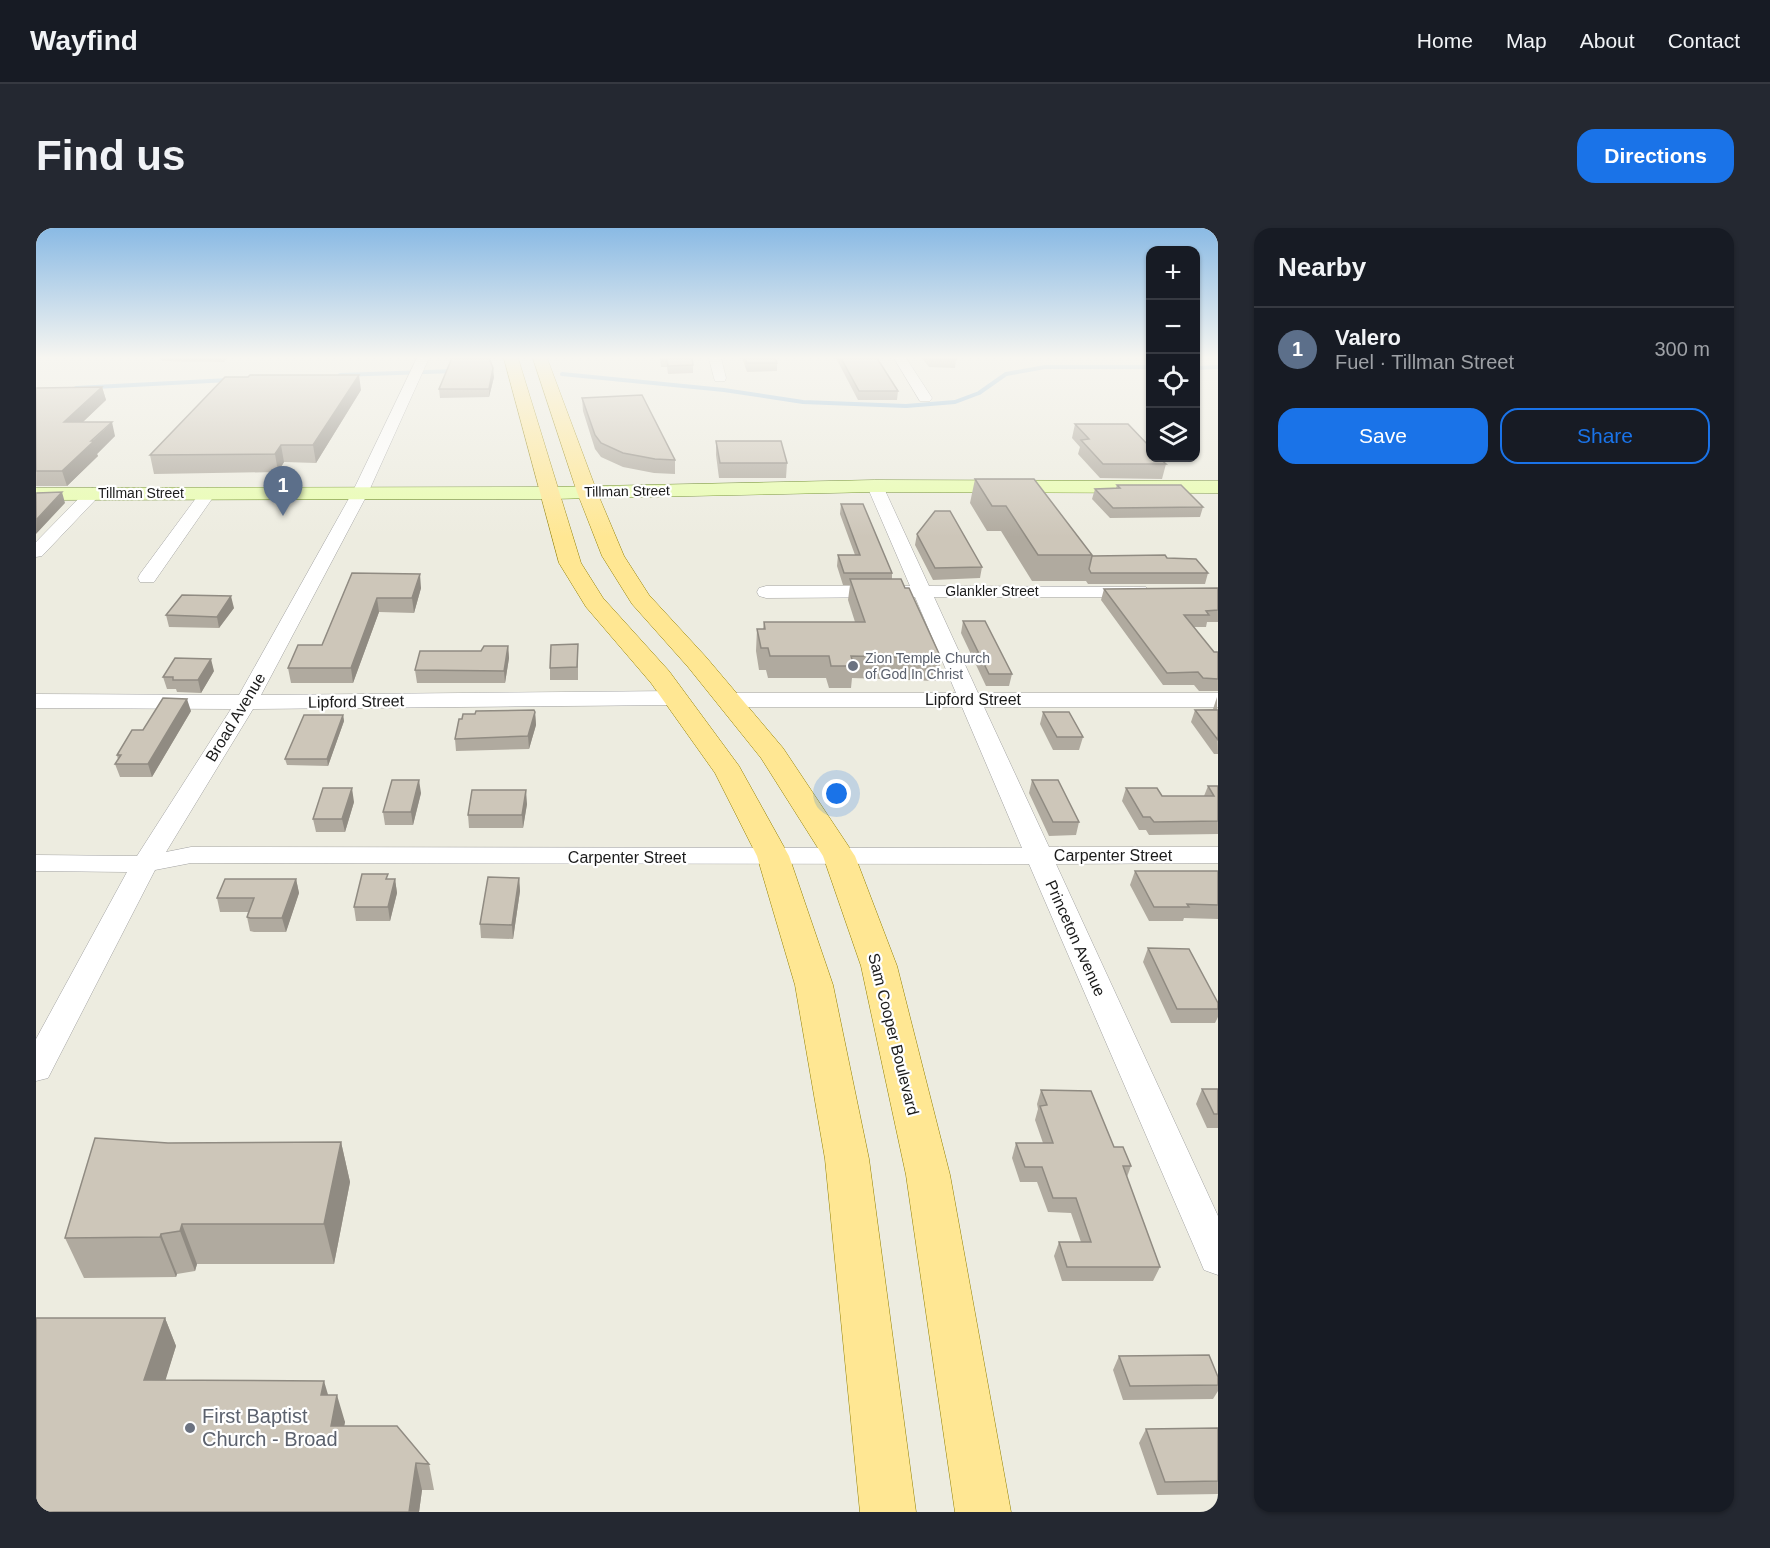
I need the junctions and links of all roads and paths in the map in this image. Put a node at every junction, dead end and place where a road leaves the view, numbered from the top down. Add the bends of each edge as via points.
1 (395, 418) edge
2 (529, 418) edge
3 (561, 418) edge
4 (875, 486) junction
5 (1218, 487) edge
6 (587, 492) junction
7 (93, 493) junction
8 (208, 493) junction
9 (551, 493) junction
10 (36, 494) edge
11 (360, 494) junction
12 (36, 552) edge
13 (147, 578) dead end
14 (920, 591) junction
15 (1158, 591) edge
16 (766, 592) dead end
17 (675, 698) junction
18 (968, 699) junction
19 (728, 700) junction
20 (1218, 700) edge
21 (36, 701) edge
22 (246, 702) junction
23 (1039, 855) junction
24 (1218, 855) edge
25 (773, 856) junction
26 (839, 856) junction
27 (36, 863) edge
28 (145, 864) junction
29 (36, 1069) edge
30 (1218, 1258) edge
31 (888, 1512) edge
32 (983, 1512) edge

1 - 11 street, Broad Avenue
2 - 9 main road
3 - 6 main road, Sam Cooper Boulevard
4 - 5 main road, Tillman Street
4 - 6 main road, Tillman Street
4 - 14 street, Princeton Avenue
6 - 9 main road, Tillman Street
6 - 19 main road, Sam Cooper Boulevard via 613,556 640,599
7 - 8 main road, Tillman Street
7 - 10 main road, Tillman Street
7 - 12 street
8 - 11 main road, Tillman Street
8 - 13 street
9 - 11 main road, Tillman Street
9 - 17 main road via 570,563 594,602
11 - 22 street, Broad Avenue
14 - 15 street, Glankler Street
14 - 16 street, Glankler Street
14 - 18 street, Princeton Avenue
17 - 22 street, Lipford Street
17 - 25 main road via 729,772
18 - 19 street, Lipford Street
18 - 20 street, Lipford Street
18 - 23 street, Princeton Avenue
19 - 26 main road, Sam Cooper Boulevard via 773,753
21 - 22 street, Lipford Street
22 - 28 street, Broad Avenue
23 - 24 street, Carpenter Street
23 - 26 street, Carpenter Street
23 - 30 street, Princeton Avenue
25 - 26 street, Carpenter Street
25 - 28 street, Carpenter Street via 191,855
25 - 31 main road via 814,985 847,1159
26 - 32 main road, Sam Cooper Boulevard via 879,966 928,1175
27 - 28 street, Carpenter Street
28 - 29 street, Broad Avenue

